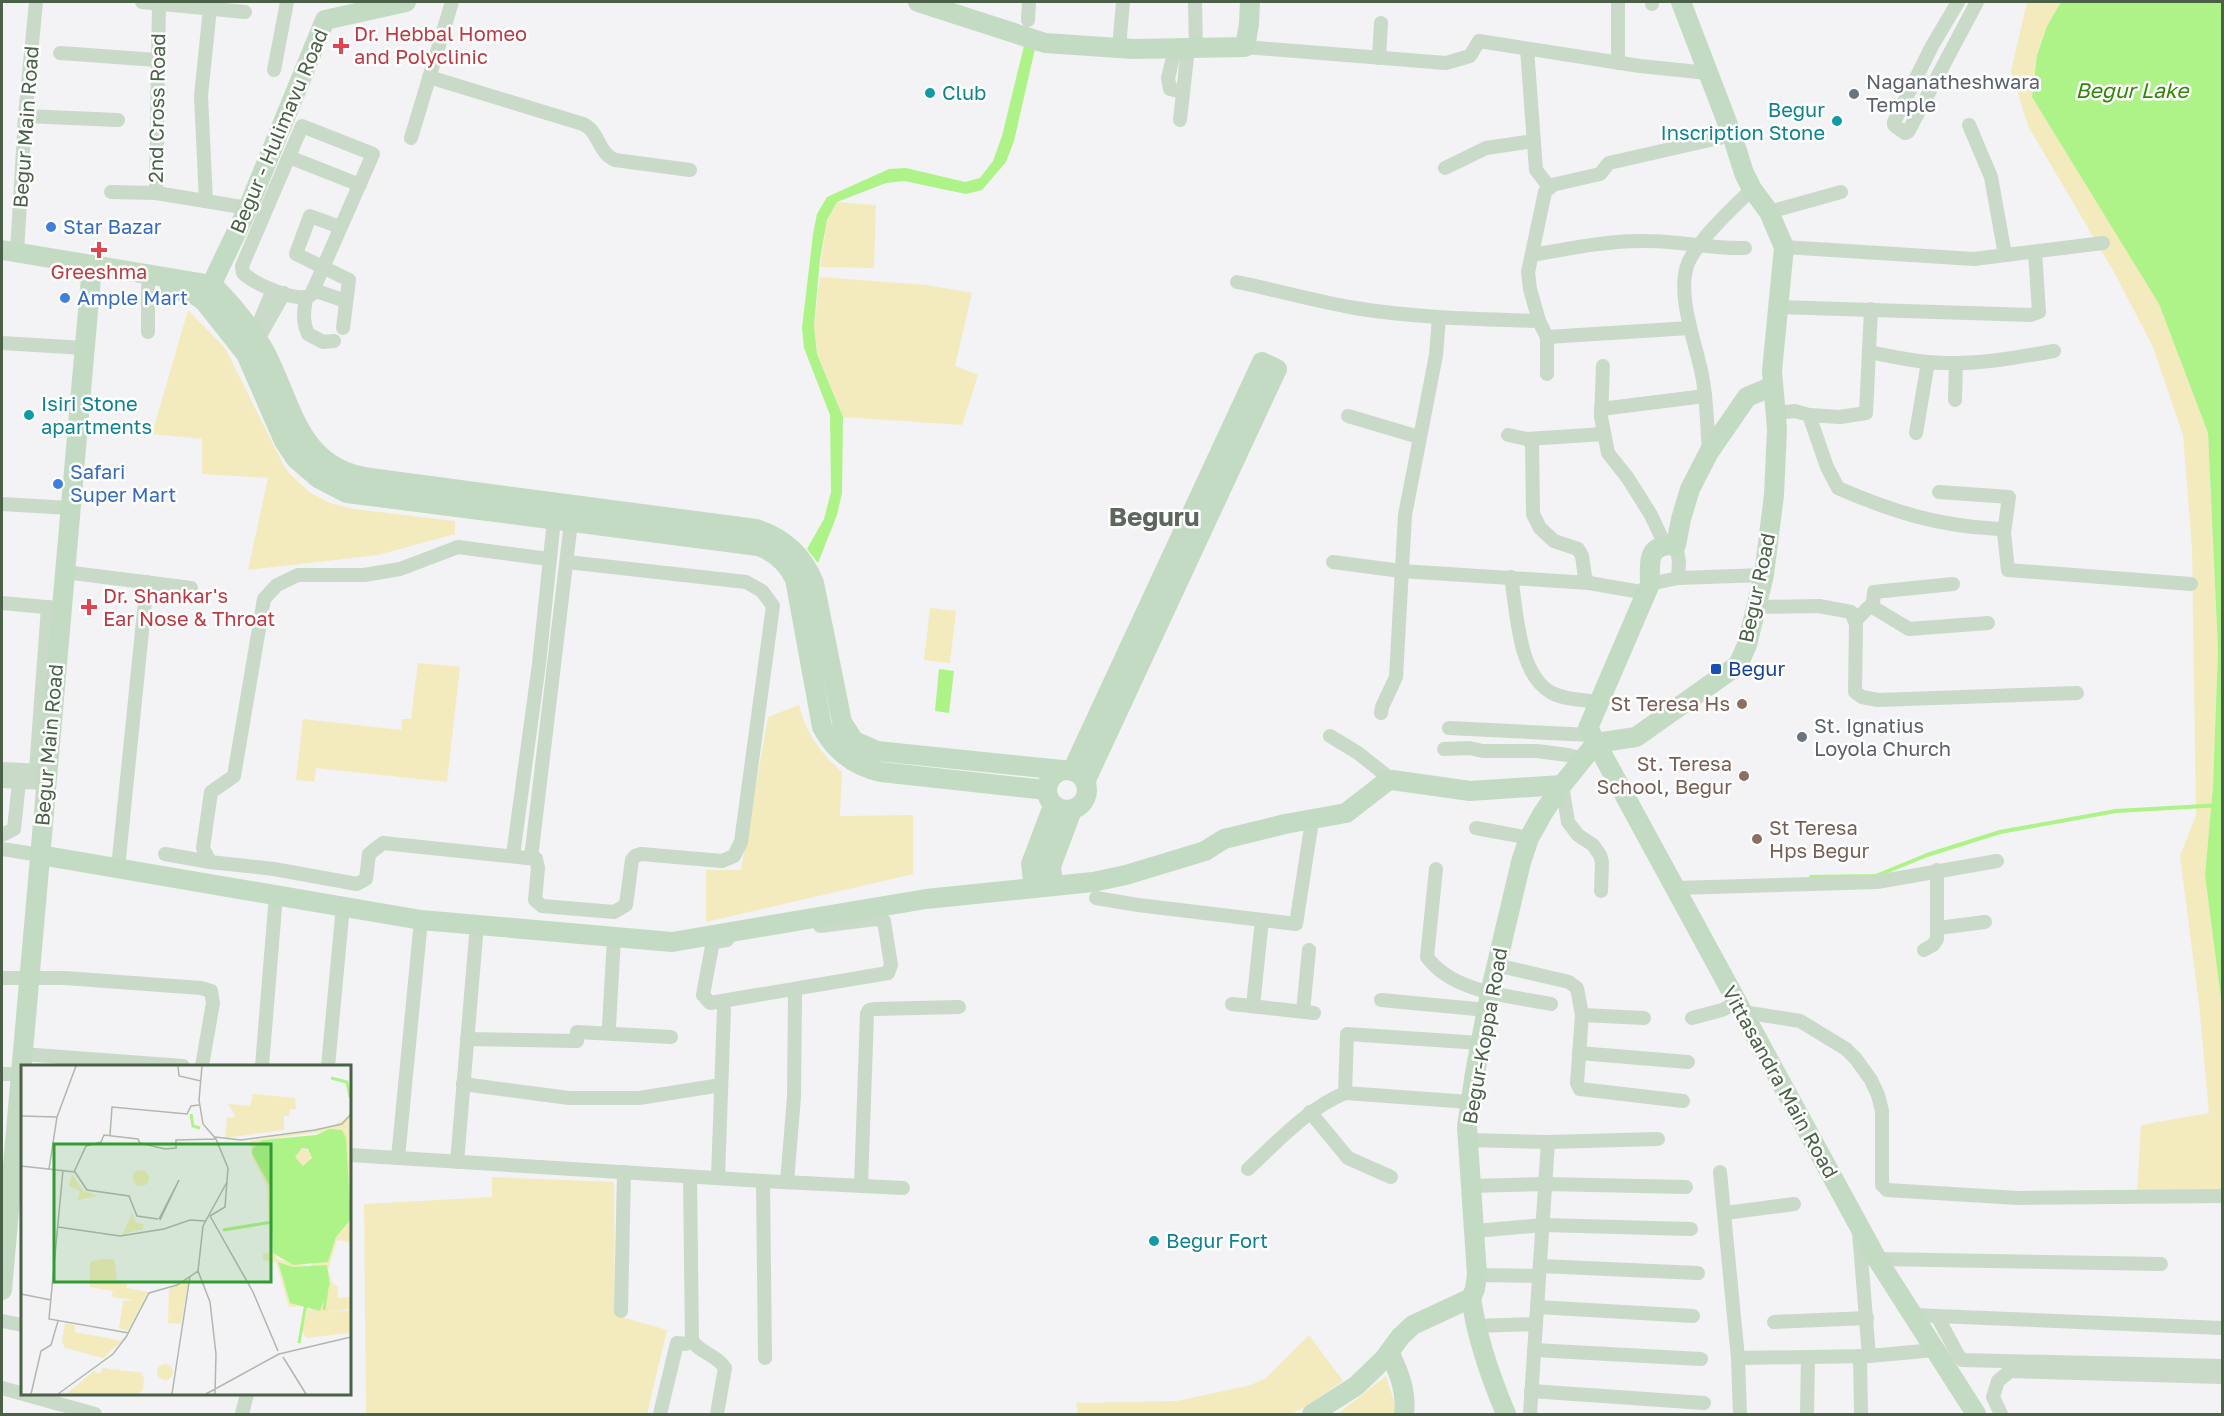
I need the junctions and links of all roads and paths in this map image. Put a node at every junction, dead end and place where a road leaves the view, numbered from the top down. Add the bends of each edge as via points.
1 (36, 2) edge
2 (142, 2) edge
3 (159, 2) edge
4 (287, 2) edge
5 (406, 2) edge
6 (452, 2) edge
7 (918, 2) edge
8 (1029, 2) edge
9 (1123, 2) edge
10 (1195, 2) edge
11 (1250, 2) edge
12 (1681, 2) edge
13 (1958, 2) edge
14 (1977, 2) edge
15 (1618, 3) edge
16 (949, 6) edge
17 (210, 8) junction
18 (245, 12) dead end
19 (1028, 20) dead end
20 (1381, 23) dead end
21 (1245, 47) junction
22 (1119, 48) junction
23 (1186, 48) junction
24 (1527, 49) junction
25 (60, 53) dead end
26 (1379, 58) junction
27 (157, 60) junction
28 (1618, 63) junction
29 (274, 70) dead end
30 (1708, 73) junction
31 (429, 77) junction
32 (25, 116) junction
33 (118, 120) dead end
34 (1180, 120) dead end
35 (1969, 125) dead end
36 (1732, 135) junction
37 (411, 138) dead end
38 (1534, 141) junction
39 (289, 157) junction
40 (1445, 168) dead end
41 (690, 170) dead end
42 (360, 185) junction
43 (1550, 188) junction
44 (1752, 189) junction
45 (111, 192) dead end
46 (1841, 192) dead end
47 (156, 194) junction
48 (206, 201) junction
49 (248, 208) junction
50 (1770, 212) junction
51 (340, 227) junction
52 (2103, 243) dead end
53 (1699, 247) junction
54 (1784, 247) junction
55 (1745, 248) dead end
56 (2035, 252) junction
57 (1533, 255) junction
58 (2005, 255) junction
59 (8, 257) edge
60 (324, 267) junction
61 (91, 272) junction
62 (1237, 282) dead end
63 (148, 286) junction
64 (278, 291) junction
65 (208, 293) junction
66 (310, 294) junction
67 (346, 301) junction
68 (1778, 307) junction
69 (1871, 309) junction
70 (1438, 318) junction
71 (1539, 321) junction
72 (343, 328) dead end
73 (1690, 328) junction
74 (148, 332) dead end
75 (1547, 337) junction
76 (255, 338) junction
77 (334, 341) dead end
78 (2, 343) edge
79 (84, 348) junction
80 (2054, 351) dead end
81 (1869, 352) junction
82 (1928, 362) junction
83 (1956, 363) junction
84 (1603, 366) dead end
85 (1547, 374) dead end
86 (1773, 386) junction
87 (1705, 396) junction
88 (1955, 400) dead end
89 (1601, 409) junction
90 (1775, 413) junction
91 (1809, 415) junction
92 (1348, 416) dead end
93 (1916, 433) dead end
94 (1604, 434) junction
95 (1508, 435) dead end
96 (292, 436) junction
97 (1419, 437) junction
98 (1527, 439) junction
99 (1709, 452) junction
100 (1939, 492) dead end
101 (2, 504) edge
102 (70, 508) junction
103 (563, 521) junction
104 (649, 524) junction
105 (2004, 533) junction
106 (1670, 545) junction
107 (549, 559) junction
108 (567, 562) junction
109 (1332, 562) dead end
110 (1401, 571) junction
111 (64, 572) junction
112 (1764, 574) junction
113 (1511, 577) junction
114 (1678, 578) junction
115 (147, 582) junction
116 (1589, 583) junction
117 (1953, 584) dead end
118 (2191, 584) dead end
119 (191, 588) dead end
120 (1648, 589) junction
121 (2, 603) edge
122 (1871, 606) junction
123 (1756, 607) junction
124 (54, 608) junction
125 (544, 611) junction
126 (559, 613) junction
127 (1855, 621) junction
128 (1988, 623) dead end
129 (2077, 693) dead end
130 (1599, 702) junction
131 (838, 708) junction
132 (1382, 713) dead end
133 (819, 714) junction
134 (1449, 728) dead end
135 (1330, 736) dead end
136 (1593, 739) junction
137 (1444, 749) dead end
138 (1582, 759) junction
139 (2, 769) edge
140 (1073, 774) junction
141 (43, 775) junction
142 (1392, 780) junction
143 (2, 781) edge
144 (19, 782) junction
145 (1562, 785) junction
146 (1057, 802) junction
147 (1312, 821) junction
148 (1476, 828) dead end
149 (2, 835) edge
150 (1529, 838) junction
151 (2, 849) edge
152 (165, 854) dead end
153 (40, 855) junction
154 (513, 855) junction
155 (531, 858) junction
156 (1997, 861) dead end
157 (210, 862) junction
158 (118, 868) junction
159 (1436, 869) dead end
160 (1937, 870) junction
161 (1044, 886) junction
162 (1675, 888) junction
163 (1600, 891) dead end
164 (276, 895) junction
165 (1096, 898) dead end
166 (343, 906) junction
167 (421, 920) junction
168 (1262, 920) junction
169 (1985, 922) dead end
170 (477, 924) junction
171 (805, 924) junction
172 (1938, 928) junction
173 (614, 938) junction
174 (1309, 950) dead end
175 (1924, 950) dead end
176 (1496, 965) junction
177 (2, 978) edge
178 (29, 980) junction
179 (795, 996) dead end
180 (1381, 1000) dead end
181 (1488, 1001) junction
182 (1232, 1004) dead end
183 (1551, 1004) dead end
184 (1253, 1006) junction
185 (959, 1007) dead end
186 (1740, 1007) junction
187 (724, 1009) dead end
188 (1582, 1015) junction
189 (1644, 1018) dead end
190 (1692, 1018) dead end
191 (609, 1026) dead end
192 (671, 1037) dead end
193 (467, 1039) junction
194 (1480, 1043) junction
195 (1579, 1053) junction
196 (1688, 1062) dead end
197 (202, 1065) edge
198 (262, 1065) edge
199 (328, 1065) edge
200 (15, 1067) edge
201 (463, 1084) junction
202 (721, 1085) junction
203 (1345, 1093) junction
204 (1683, 1101) dead end
205 (1470, 1102) junction
206 (1311, 1112) junction
207 (19, 1136) edge
208 (1658, 1139) dead end
209 (1468, 1140) junction
210 (1548, 1142) junction
211 (351, 1155) edge
212 (398, 1158) junction
213 (457, 1162) junction
214 (1248, 1169) dead end
215 (624, 1172) junction
216 (1720, 1172) dead end
217 (7, 1175) edge
218 (690, 1177) junction
219 (1391, 1177) dead end
220 (718, 1178) junction
221 (763, 1181) junction
222 (787, 1182) junction
223 (1545, 1184) junction
224 (861, 1185) junction
225 (1471, 1186) junction
226 (1686, 1186) dead end
227 (903, 1188) dead end
228 (2223, 1196) edge
229 (1794, 1204) dead end
230 (1725, 1213) junction
231 (1543, 1225) junction
232 (1859, 1226) junction
233 (1691, 1229) dead end
234 (1475, 1231) junction
235 (3, 1254) edge
236 (1877, 1259) junction
237 (2161, 1264) dead end
238 (1539, 1271) junction
239 (1698, 1273) dead end
240 (1476, 1275) junction
241 (2, 1290) edge
242 (1471, 1298) junction
243 (1537, 1307) junction
244 (621, 1311) dead end
245 (1912, 1315) junction
246 (1693, 1316) dead end
247 (1937, 1316) junction
248 (1867, 1318) junction
249 (2, 1321) edge
250 (1774, 1322) dead end
251 (1536, 1324) junction
252 (21, 1325) edge
253 (1475, 1326) junction
254 (2223, 1328) edge
255 (692, 1341) junction
256 (1534, 1350) junction
257 (1935, 1350) junction
258 (1389, 1352) junction
259 (1865, 1356) junction
260 (1808, 1357) junction
261 (765, 1358) dead end
262 (1738, 1358) junction
263 (1701, 1359) dead end
264 (2223, 1366) edge
265 (2223, 1377) edge
266 (2, 1388) edge
267 (1531, 1391) junction
268 (21, 1393) edge
269 (27, 1395) edge
270 (247, 1395) edge
271 (1993, 1397) junction
272 (1704, 1403) dead end
273 (1975, 1412) edge
274 (94, 1414) edge
275 (242, 1414) edge
276 (660, 1414) edge
277 (717, 1414) edge
278 (1312, 1414) edge
279 (1404, 1414) edge
280 (1506, 1414) edge
281 (1530, 1414) edge
282 (1740, 1414) edge
283 (1808, 1414) edge
284 (1861, 1414) edge
285 (2001, 1414) edge

1 - 32 street, Begur Main Road
2 - 3 street
3 - 17 street
3 - 27 street, 2nd Cross Road
4 - 29 street
5 - 49 main road, Begur - Hulimavu Road via 325,20
6 - 31 street
7 - 16 main road
8 - 19 street
9 - 22 street
10 - 23 street
11 - 21 main road
12 - 30 main road, Begur Road
13 - 14 street via 1894,122 1905,133
15 - 28 street
16 - 22 main road via 1045,43
17 - 18 street
17 - 48 street via 201,96
20 - 26 street
21 - 23 main road
21 - 26 street
22 - 23 main road
23 - 34 street via 1168,78 1170,88 1183,92
24 - 26 street via 1479,41 1470,56 1446,63
24 - 28 street
24 - 38 street
25 - 27 street
27 - 47 street, 2nd Cross Road
28 - 30 street
30 - 36 main road, Begur Road
31 - 37 street
31 - 41 street via 588,126 607,156 615,160
32 - 33 street
32 - 59 street, Begur Main Road
35 - 58 street via 1991,177
36 - 43 street via 1609,163 1600,174
36 - 44 main road, Begur Road
38 - 40 street via 1485,148
38 - 43 street via 1536,170
39 - 42 street
39 - 42 street via 302,126 363,150 373,154
39 - 64 street via 242,266 248,278
42 - 51 street
43 - 57 street via 1545,192
44 - 50 main road, Begur Road
44 - 53 street
45 - 47 street
46 - 50 street
47 - 48 street, 2nd Cross Road
48 - 49 street, 2nd Cross Road
49 - 65 main road, Begur - Hulimavu Road
50 - 54 main road, Begur Road
51 - 60 street
51 - 60 street via 310,216 296,254
52 - 56 street
53 - 55 street
53 - 57 street via 1648,241
53 - 73 street via 1684,279
54 - 58 street via 1967,259
54 - 68 main road, Begur Road
56 - 58 street
56 - 69 street via 2039,312 2031,315
57 - 71 street via 1528,280
59 - 61 main road, Begur Main Road
60 - 66 street
60 - 67 street via 349,280
61 - 63 main road
61 - 65 main road
61 - 79 main road, Begur Main Road
62 - 70 street via 1354,308
63 - 65 main road
63 - 74 street
64 - 66 street
64 - 76 street
65 - 76 main road via 223,295
65 - 96 main road
66 - 67 street
66 - 77 street via 303,314 308,334 323,342
67 - 72 street
68 - 69 street
68 - 86 main road, Begur Road
69 - 81 street
70 - 71 street
70 - 97 street via 1436,355
71 - 75 street
73 - 75 street
73 - 87 street
75 - 85 street
76 - 96 main road via 263,349
78 - 79 street
79 - 102 main road, Begur Main Road
80 - 83 street
81 - 82 street
81 - 91 street via 1866,413 1840,417
82 - 83 street
82 - 93 street
83 - 88 street
84 - 89 street
86 - 90 main road, Begur Road
86 - 99 main road via 1747,397
87 - 89 street
87 - 99 street
89 - 94 street
90 - 91 street via 1795,411
90 - 112 main road, Begur Road via 1777,469
91 - 105 street via 1838,488 1912,517 1999,529
92 - 97 street
94 - 98 street
94 - 106 street via 1608,453
95 - 98 street
96 - 103 main road via 296,459 327,484 347,493
96 - 104 main road via 326,462 361,477
97 - 110 street via 1405,515
98 - 116 street via 1532,443 1534,461 1533,514 1540,528 1554,541 1578,549
99 - 106 main road via 1690,489
100 - 105 street via 2009,497
101 - 102 street
102 - 111 main road, Begur Main Road
103 - 104 main road
103 - 107 street
103 - 108 street
104 - 131 main road via 756,528 792,548 814,583
104 - 133 main road via 759,546 786,564 798,588
105 - 118 street via 2007,568 2011,571
106 - 114 street via 1679,561
106 - 120 main road via 1654,550
107 - 125 street
107 - 157 street via 458,547 400,569 298,575 277,585 264,599 234,776 211,792 203,848
108 - 126 street
108 - 155 street via 746,582 762,591 773,606 741,842 734,856 722,861 635,856 626,904 615,912 542,906 535,900 538,868 536,859
109 - 110 street
110 - 113 street
110 - 132 street via 1396,677
111 - 115 street
111 - 124 main road, Begur Main Road
112 - 114 street
112 - 123 main road, Begur Road
113 - 116 street
113 - 130 street via 1525,655 1537,681 1555,694
114 - 120 street
115 - 119 street
115 - 158 street
116 - 120 street
117 - 122 street via 1874,592
120 - 130 main road
121 - 124 street
122 - 127 street
122 - 128 street via 1910,629
123 - 127 street via 1819,606 1851,612
123 - 136 main road, Begur Road via 1748,645 1738,665 1636,737
124 - 141 main road, Begur Main Road
125 - 126 street
125 - 154 street
126 - 155 street
127 - 129 street via 1855,692 1862,697 1878,700
130 - 136 main road via 1587,728
131 - 133 main road
131 - 140 main road via 849,735 869,749
133 - 146 main road via 822,727 838,750 872,770
134 - 136 street
135 - 142 street
136 - 138 main road, Begur-Koppa Road
136 - 162 main road, Vittasandra Main Road
137 - 138 street via 1537,751
138 - 145 main road, Begur-Koppa Road
139 - 141 street
140 - 140 main road via 1262,362 1277,369 1252,427
140 - 146 main road via 1051,778
140 - 146 main road via 1087,787 1085,799 1082,804
141 - 144 street
141 - 153 main road, Begur Main Road
142 - 145 main road via 1470,791
142 - 147 main road via 1346,813
143 - 144 street
144 - 149 street via 14,829
145 - 150 main road, Begur-Koppa Road
145 - 163 street via 1568,822 1600,855
146 - 161 main road via 1031,864
147 - 161 main road via 1224,839 1205,851 1126,875
147 - 168 street via 1296,924
148 - 150 street
150 - 176 main road, Begur-Koppa Road
151 - 153 street
152 - 157 street
153 - 158 main road
153 - 178 main road, Begur Main Road
154 - 155 street
154 - 157 street via 383,843 369,854 366,879 357,884
156 - 160 street
158 - 164 main road
159 - 181 street via 1427,957
160 - 162 street via 1865,883
160 - 172 street
161 - 171 main road via 944,896
162 - 186 main road, Vittasandra Main Road
164 - 166 main road
164 - 198 street
165 - 168 street
166 - 167 main road
166 - 199 street
167 - 170 main road
167 - 212 street
168 - 184 street
169 - 172 street
170 - 173 main road
170 - 193 street
171 - 171 street via 884,921 891,964 888,973 710,1003 706,1000 703,995 715,942
171 - 173 main road via 672,942
172 - 175 street via 1935,942
173 - 191 street
174 - 184 street via 1309,1012
176 - 181 main road, Begur-Koppa Road
176 - 188 street via 1574,984
177 - 178 street
178 - 197 street via 65,978 211,991 213,1002
178 - 200 main road, Begur Main Road
179 - 222 street via 794,1097
180 - 181 street
181 - 183 street
181 - 194 main road, Begur-Koppa Road
182 - 184 street
185 - 224 street via 869,1010
186 - 190 street
186 - 228 street via 1800,1021 1856,1059 1872,1080 1882,1111 1882,1185 1887,1190 2018,1198
186 - 232 main road, Vittasandra Main Road
187 - 202 street
188 - 189 street
188 - 195 street
192 - 193 street via 577,1032 577,1041
193 - 201 street
194 - 203 street via 1347,1035
194 - 205 main road, Begur-Koppa Road
195 - 196 street
195 - 204 street via 1580,1089
200 - 207 main road, Begur Main Road
201 - 202 street via 569,1098 639,1098
201 - 213 street
202 - 220 street
203 - 205 street
203 - 206 street
205 - 209 main road, Begur-Koppa Road
206 - 214 street
206 - 219 street via 1348,1158
207 - 217 main road, Begur Main Road
208 - 210 street
209 - 210 street
209 - 225 main road, Begur-Koppa Road
210 - 223 street
211 - 212 street
212 - 213 street
213 - 215 street
215 - 218 street
215 - 244 street
216 - 230 street
217 - 235 main road, Begur Main Road
218 - 220 street
218 - 255 street
220 - 221 street
221 - 222 street
221 - 261 street
222 - 224 street
223 - 225 street
223 - 226 street
223 - 231 street
224 - 227 street
225 - 234 main road, Begur-Koppa Road
229 - 230 street
230 - 262 street
231 - 233 street
231 - 234 street
231 - 238 street
232 - 236 main road, Vittasandra Main Road
232 - 248 street
234 - 240 main road, Begur-Koppa Road
235 - 241 main road, Begur Main Road
236 - 237 street
236 - 245 main road, Vittasandra Main Road
238 - 239 street
238 - 240 street
238 - 243 street
240 - 242 main road, Begur-Koppa Road
242 - 253 main road
242 - 258 main road via 1413,1325
243 - 246 street
243 - 251 street
245 - 247 street
245 - 257 main road, Vittasandra Main Road
247 - 254 street
247 - 264 street via 1962,1360
248 - 250 street
248 - 259 street
249 - 252 street
251 - 253 street
251 - 256 street
253 - 280 main road via 1486,1367
255 - 276 street via 677,1343
255 - 277 street via 722,1361 725,1368
256 - 263 street
256 - 267 street
257 - 259 street
257 - 273 main road, Vittasandra Main Road
258 - 278 main road via 1356,1386
258 - 279 main road via 1406,1401
259 - 260 street
259 - 284 street
260 - 262 street
260 - 283 street
262 - 282 street
265 - 271 street via 2010,1371 1998,1381
266 - 268 street
267 - 272 street
267 - 281 street
269 - 274 street
270 - 275 street
271 - 273 street
271 - 285 street

